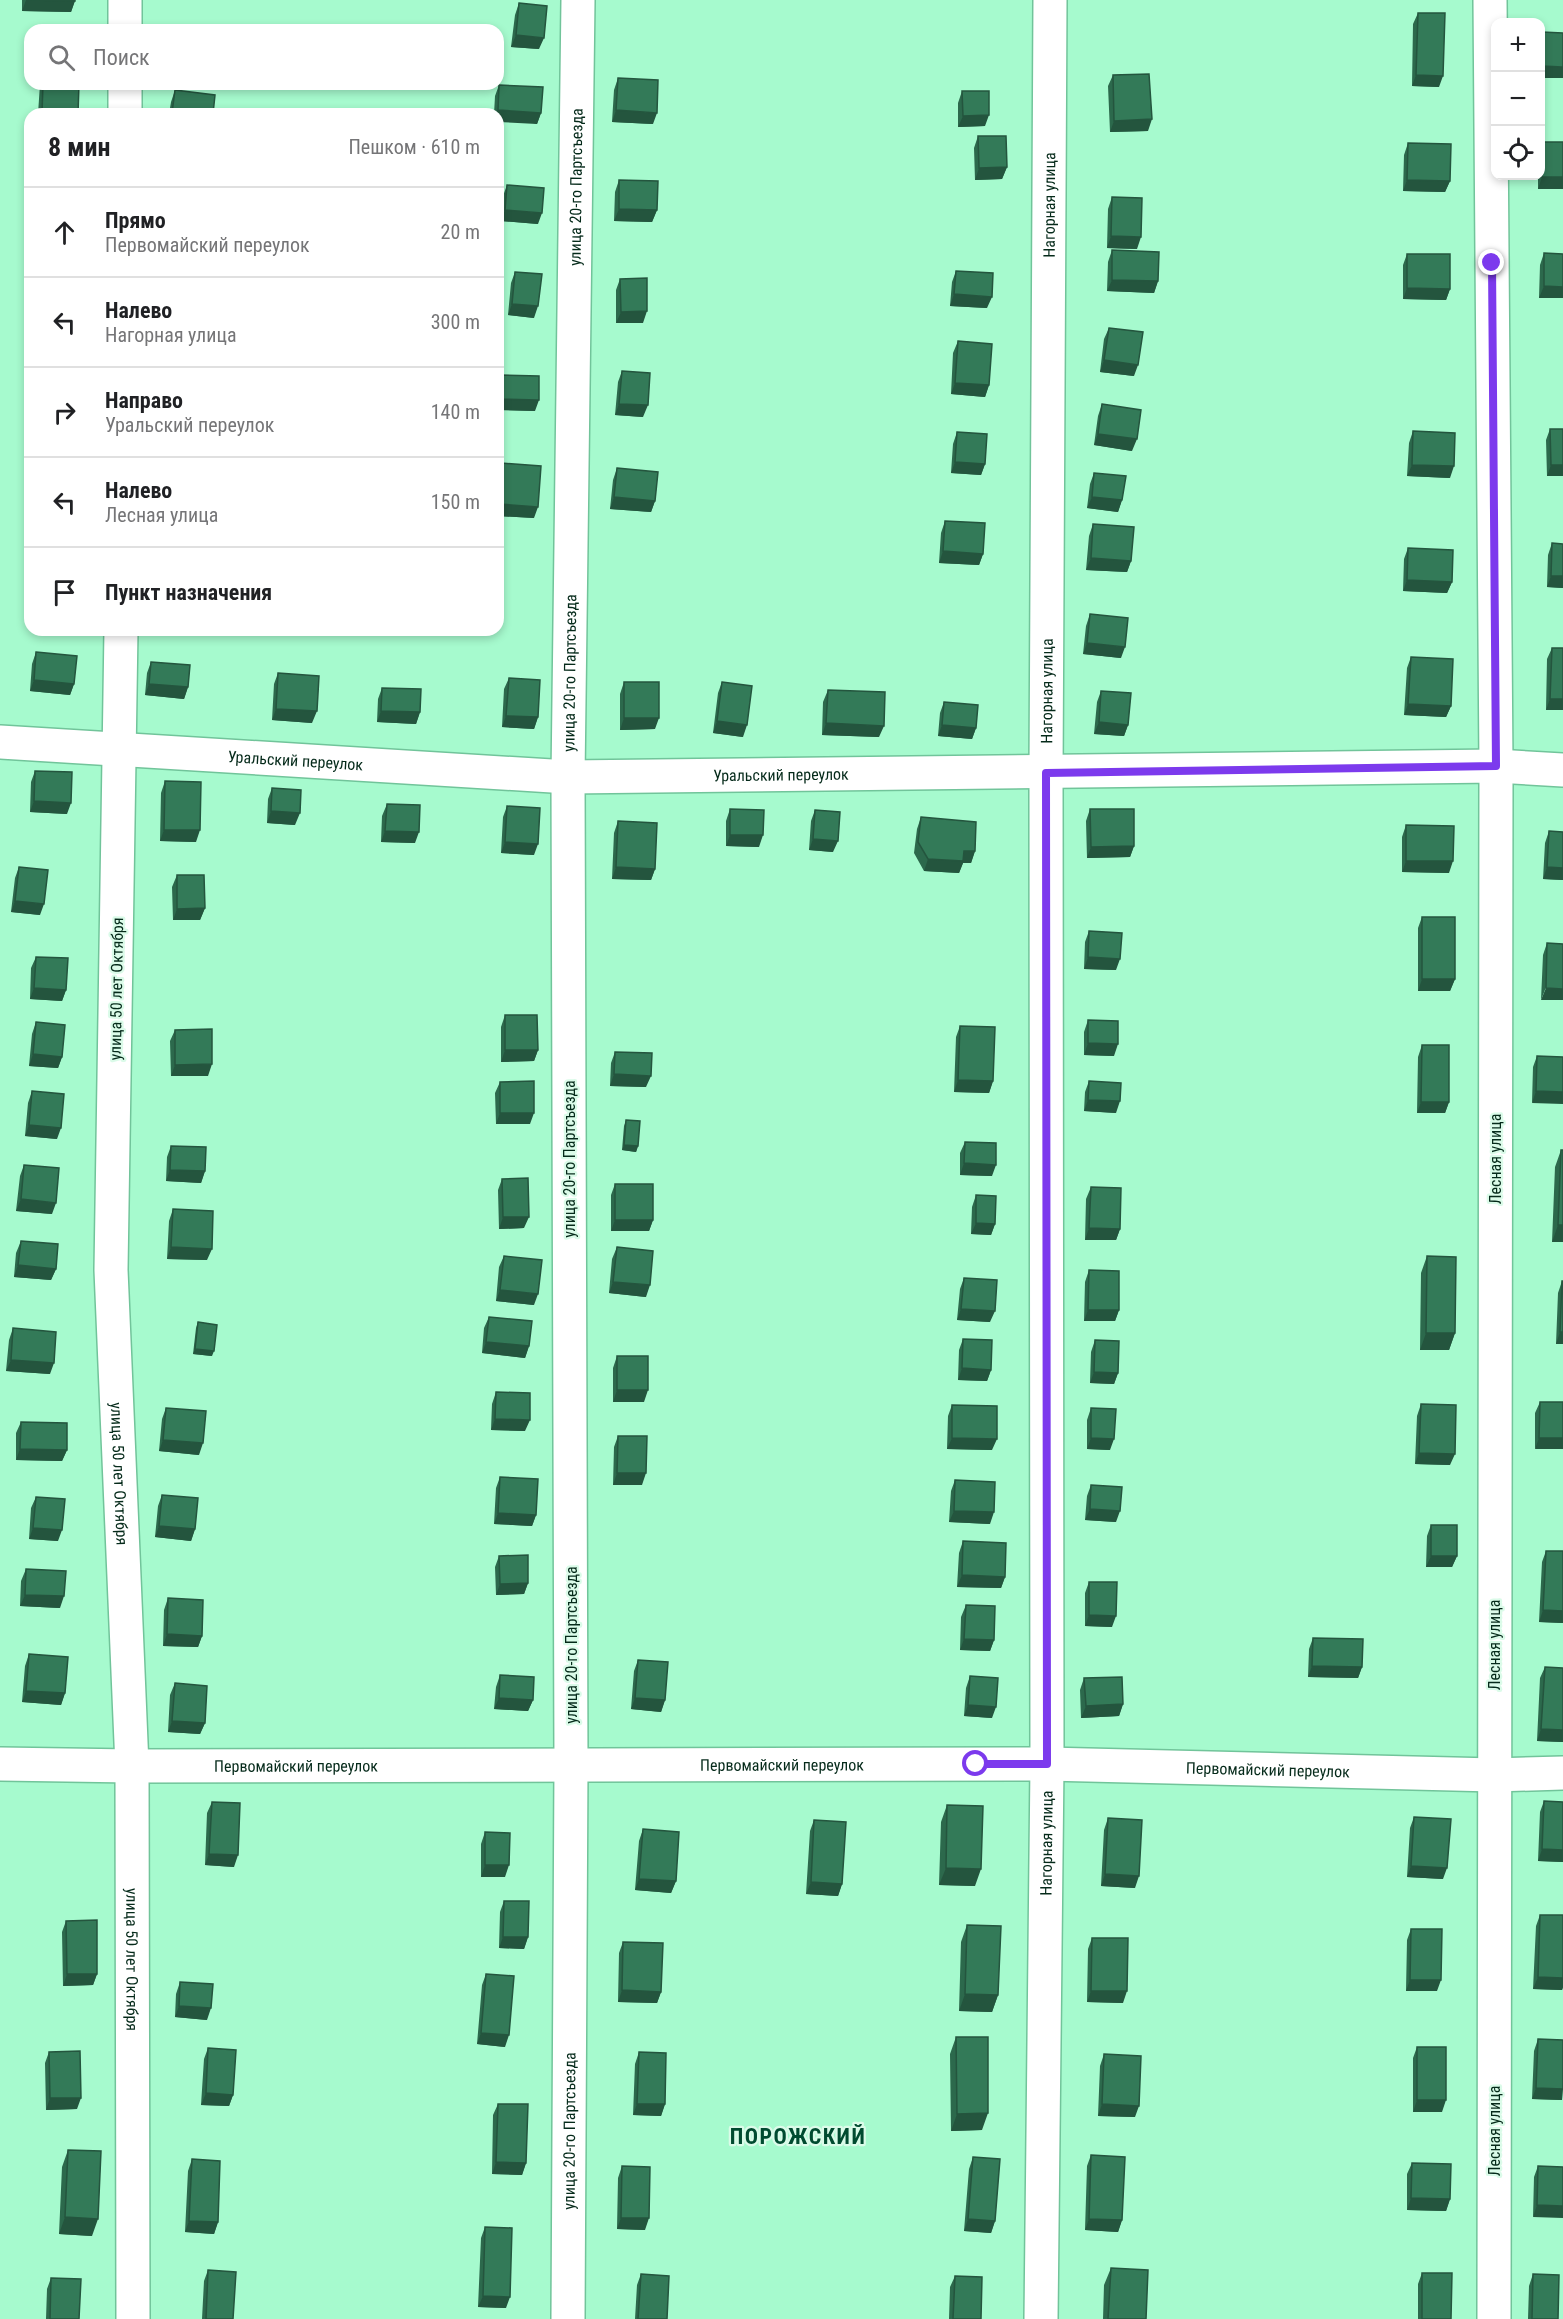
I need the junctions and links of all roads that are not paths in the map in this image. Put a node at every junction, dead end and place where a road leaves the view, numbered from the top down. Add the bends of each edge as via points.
1 (125, 0) edge
2 (578, 0) edge
3 (1050, 0) edge
4 (1490, 0) edge
5 (125, 24) edge
6 (125, 90) edge
7 (125, 108) edge
8 (121, 636) edge
9 (0, 742) edge
10 (120, 750) junction
11 (1496, 766) junction
12 (1563, 770) edge
13 (1046, 773) junction
14 (568, 777) junction
15 (0, 1764) edge
16 (1047, 1764) junction
17 (132, 1766) junction
18 (571, 1766) junction
19 (1563, 1773) edge
20 (1494, 1774) junction
21 (133, 2319) edge
22 (568, 2319) edge
23 (1041, 2319) edge
24 (1494, 2319) edge

1 - 5 street
2 - 14 street, улица 20-го Партсъезда
3 - 13 street, Нагорная улица
4 - 11 street, Лесная улица
6 - 7 street
8 - 10 street, улица 50 лет Октября
9 - 10 street, Уральский переулок
10 - 14 street, Уральский переулок
10 - 17 street, улица 50 лет Октября via 111,1270
11 - 12 street, Уральский переулок
11 - 13 street, Уральский переулок
11 - 20 street, Лесная улица
13 - 14 street, Уральский переулок
13 - 16 street, Нагорная улица
14 - 18 street, улица 20-го Партсъезда
15 - 17 street, Первомайский переулок
16 - 18 street, Первомайский переулок
16 - 20 street, Первомайский переулок
16 - 23 street, Нагорная улица
17 - 18 street, Первомайский переулок
17 - 21 street, улица 50 лет Октября
18 - 22 street, улица 20-го Партсъезда
19 - 20 street, Первомайский переулок
20 - 24 street, Лесная улица

